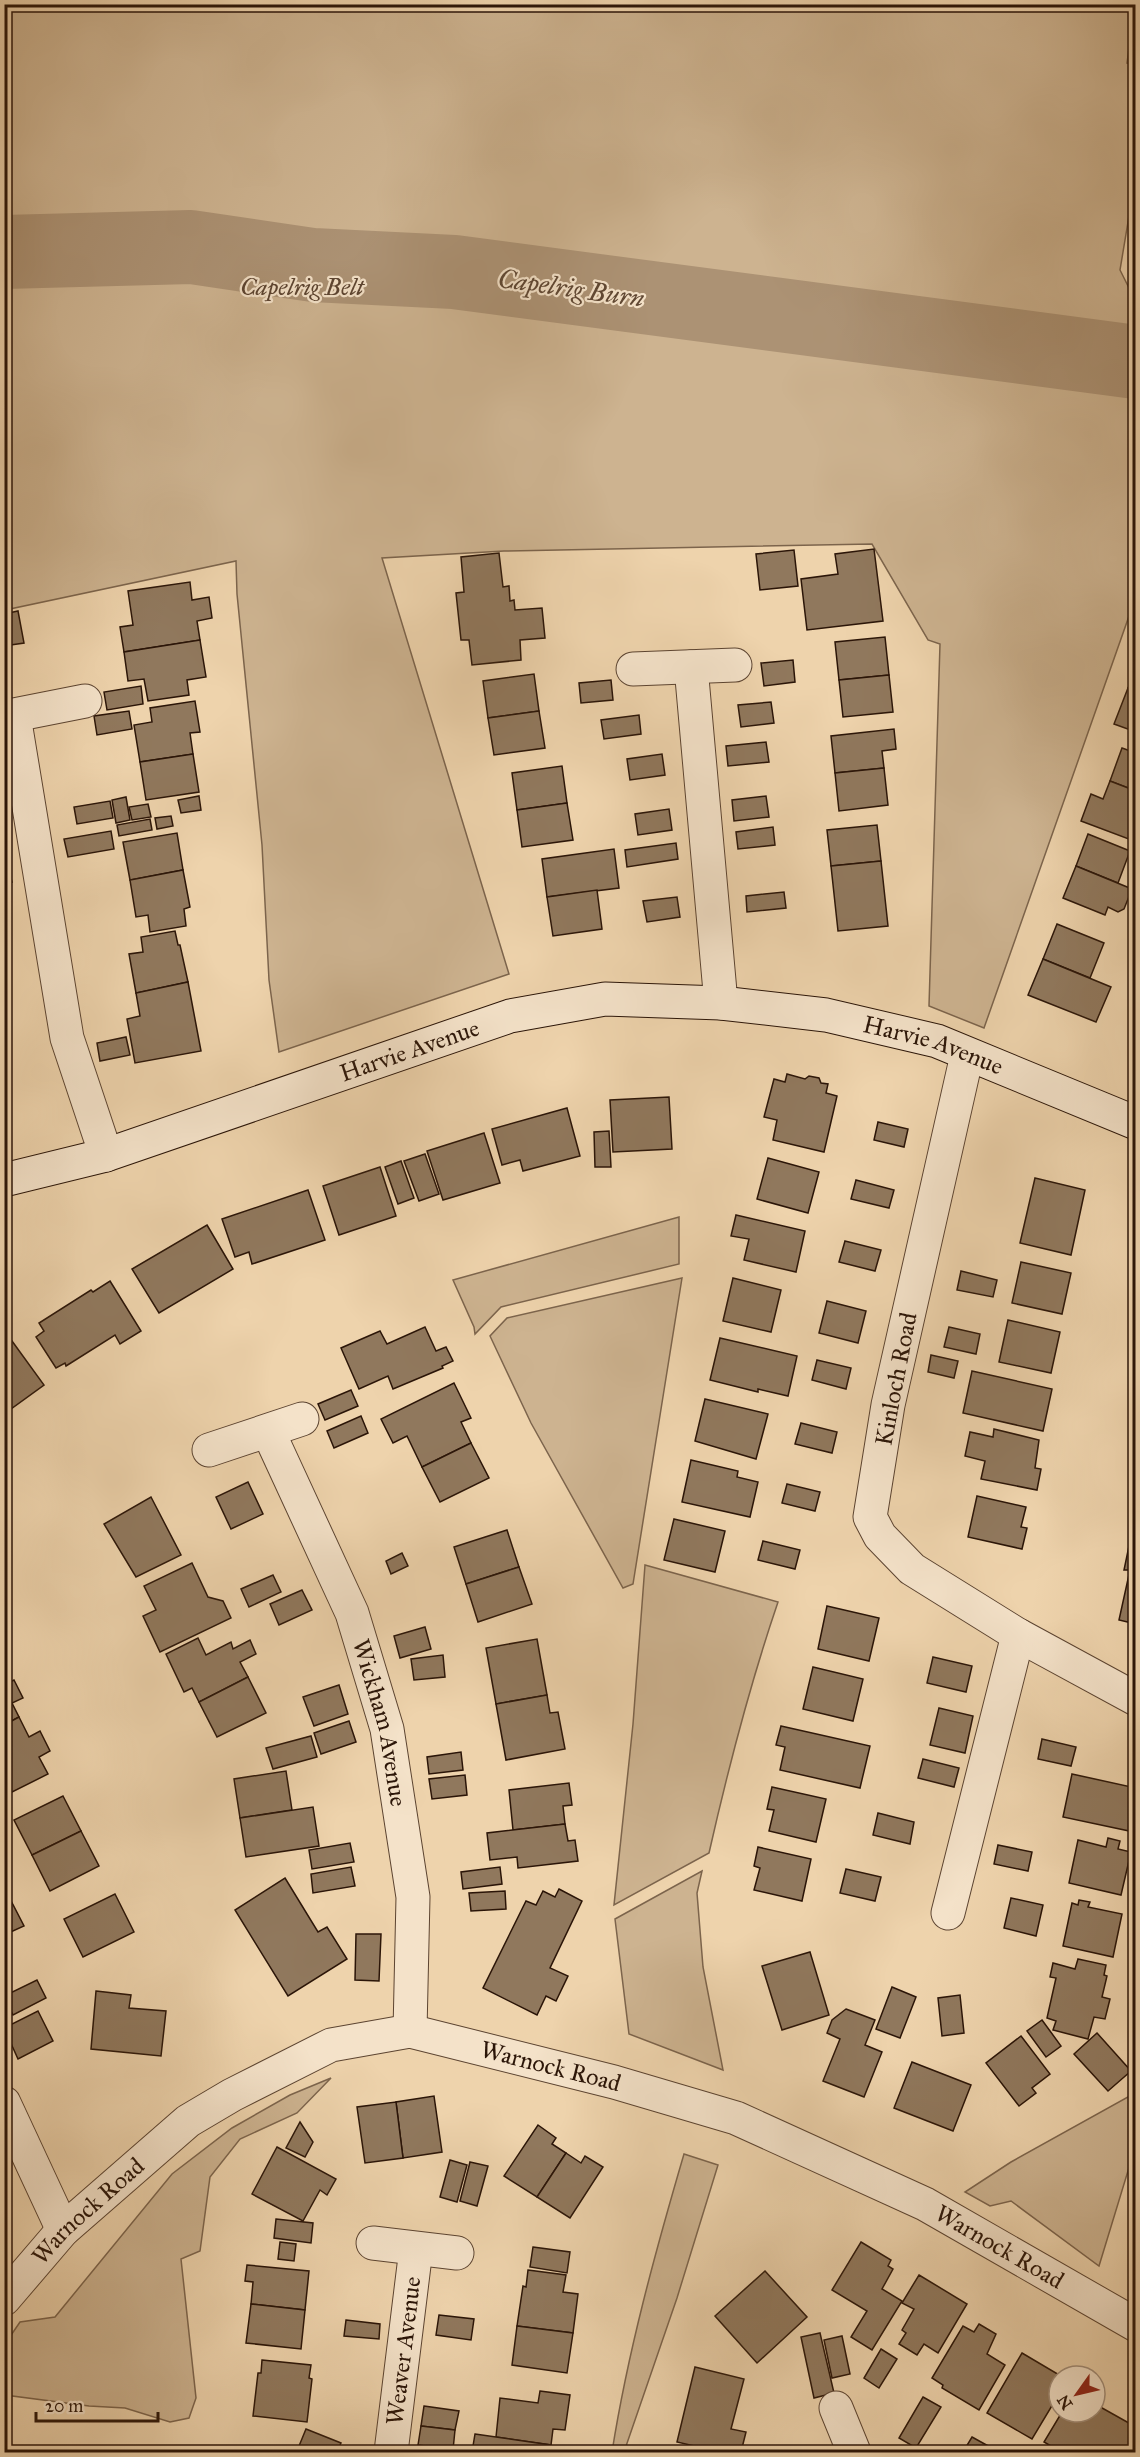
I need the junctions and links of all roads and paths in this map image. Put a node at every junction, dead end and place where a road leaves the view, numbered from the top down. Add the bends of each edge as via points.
1 (735, 665) dead end
2 (691, 667) junction
3 (633, 669) dead end
4 (85, 701) dead end
5 (9, 717) edge
6 (722, 1003) junction
7 (967, 1055) junction
8 (1136, 1123) edge
9 (106, 1155) junction
10 (4, 1180) edge
11 (302, 1419) dead end
12 (268, 1431) junction
13 (209, 1450) dead end
14 (1018, 1635) junction
15 (1136, 1698) edge
16 (948, 1913) dead end
17 (410, 2031) junction
18 (4, 2103) edge
19 (63, 2230) junction
20 (373, 2243) dead end
21 (416, 2249) junction
22 (457, 2253) dead end
23 (4, 2298) edge
24 (1136, 2325) edge
25 (836, 2409) dead end
26 (391, 2452) edge
27 (854, 2452) edge

1 - 2 street
2 - 3 street
2 - 6 street
4 - 5 street
5 - 9 street via 67,1038
6 - 7 street, Harvie Avenue via 826,1015 937,1041
6 - 9 street, Harvie Avenue via 605,999 510,1016
7 - 8 street, Harvie Avenue
7 - 14 street, Kinloch Road via 888,1405 870,1517 880,1536 912,1569
9 - 10 street, Harvie Avenue
11 - 12 street
12 - 13 street
12 - 17 street, Wickham Avenue via 352,1613 387,1729 413,1897
14 - 15 street, Kinloch Road
14 - 16 street
17 - 19 street, Warnock Road via 331,2045 232,2095 188,2121
17 - 24 street, Warnock Road via 614,2082 736,2118 925,2204
18 - 19 street
19 - 23 street, Warnock Road
20 - 21 street, Weaver Avenue
21 - 22 street, Weaver Avenue
21 - 26 street, Weaver Avenue
25 - 27 street

